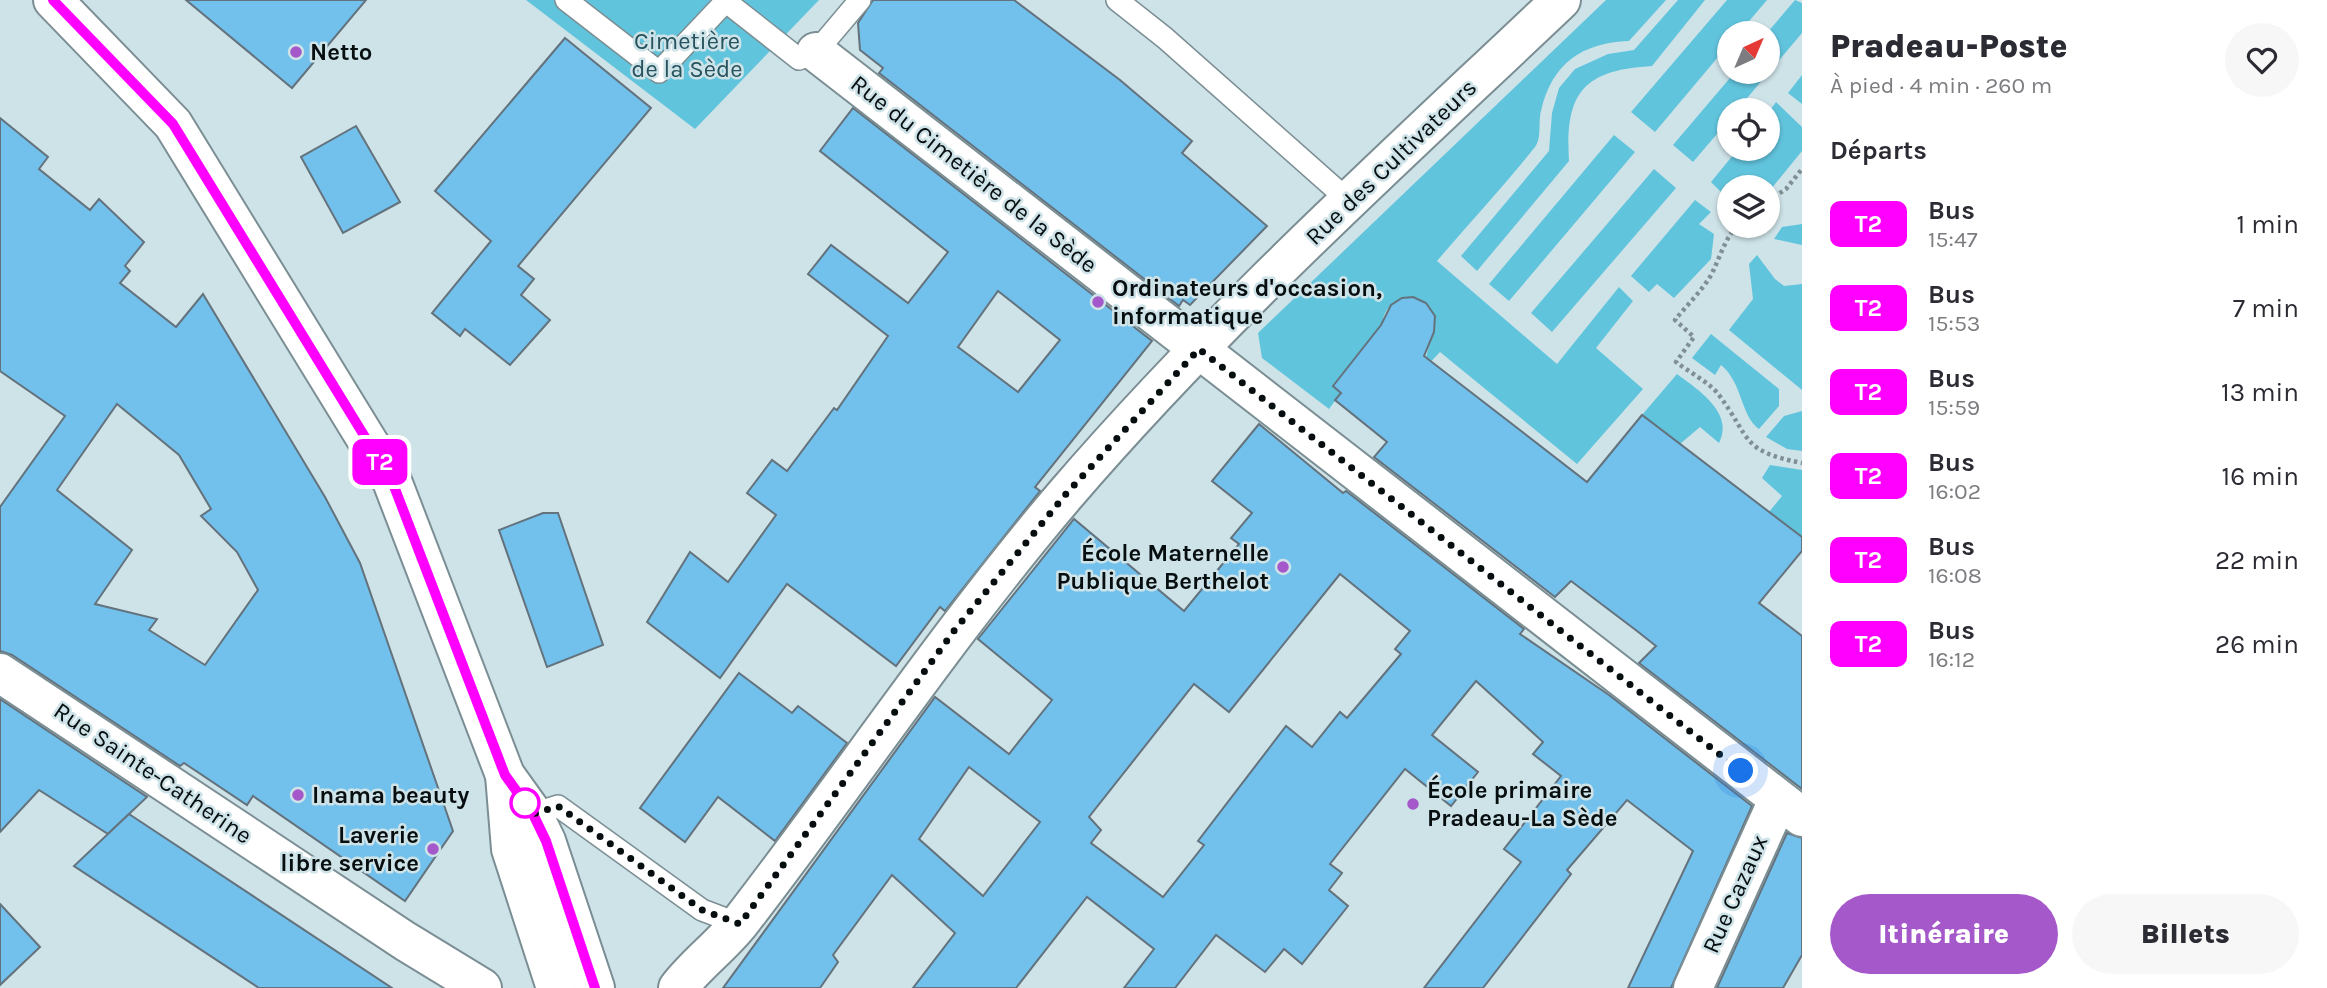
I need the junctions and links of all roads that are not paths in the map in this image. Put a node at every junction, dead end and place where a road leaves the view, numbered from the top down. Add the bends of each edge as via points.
1 (53, 0) edge
2 (566, 0) edge
3 (860, 0) edge
4 (1117, 0) edge
5 (1561, 0) edge
6 (726, 1) edge
7 (816, 52) junction
8 (1349, 201) junction
9 (1199, 349) junction
10 (0, 673) edge
11 (505, 775) junction
12 (1790, 808) edge
13 (533, 814) junction
14 (740, 924) junction
15 (677, 983) edge
16 (482, 988) edge
17 (556, 988) edge
18 (595, 988) edge
19 (1693, 988) edge

1 - 11 street via 173,124 392,481
2 - 6 lane via 659,72
3 - 7 lane
4 - 8 lane
5 - 8 street, Rue des Cultivateurs
6 - 7 lane via 799,59
7 - 9 street, Rue du Cimetière de la Sède
8 - 9 street, Rue des Cultivateurs
9 - 12 street, Rue du Cimetière de la Sède
9 - 14 street, Rue des Cultivateurs via 1066,494 954,631
10 - 16 street, Rue Sainte-Catherine
11 - 13 street
11 - 17 street via 511,849
12 - 19 street, Rue Cazaux
13 - 14 lane via 558,806 702,910
13 - 18 street
14 - 15 street, Rue des Cultivateurs

